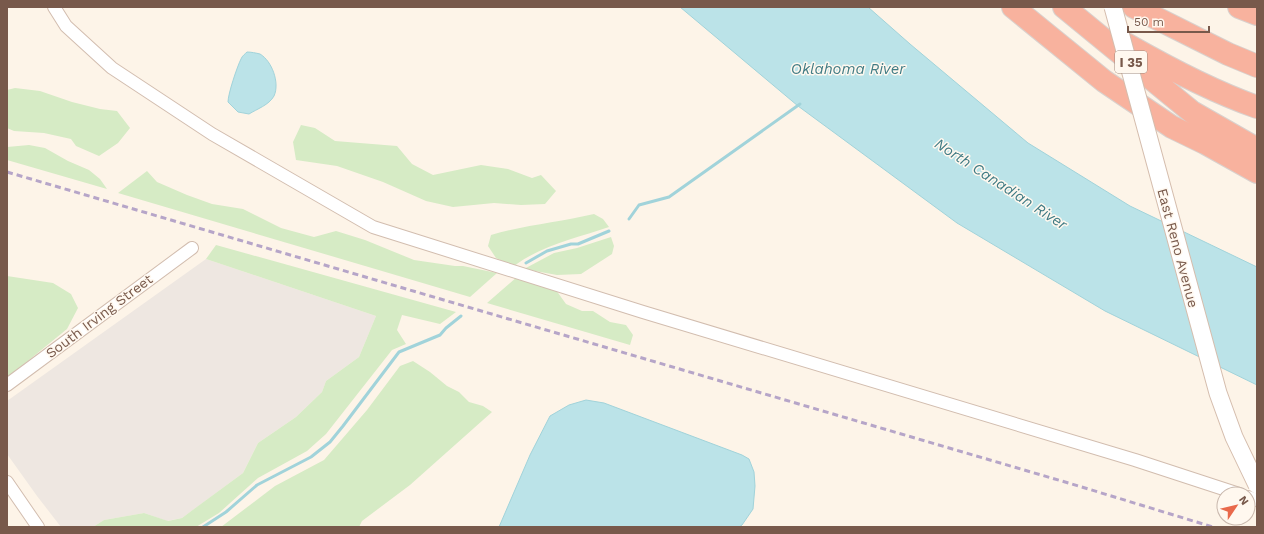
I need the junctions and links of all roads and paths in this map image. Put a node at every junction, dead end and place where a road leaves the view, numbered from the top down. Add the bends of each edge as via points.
1 (54, 7) edge
2 (1013, 7) edge
3 (1113, 7) edge
4 (1134, 7) edge
5 (1240, 7) edge
6 (1067, 10) edge
7 (1257, 14) edge
8 (1257, 66) edge
9 (1257, 107) edge
10 (1257, 149) edge
11 (1257, 172) edge
12 (192, 248) dead end
13 (7, 385) edge
14 (7, 482) edge
15 (1257, 485) edge
16 (1216, 486) edge
17 (38, 527) edge

1 - 16 street via 66,26 112,68 212,134 373,227
2 - 11 highway via 1104,81 1172,126
3 - 15 main road, East Reno Avenue, bridge via 1218,394 1234,437
4 - 8 highway
5 - 7 highway
6 - 9 highway via 1170,69
6 - 10 highway, I 35 via 1192,112
12 - 13 street, South Irving Street
14 - 17 street

